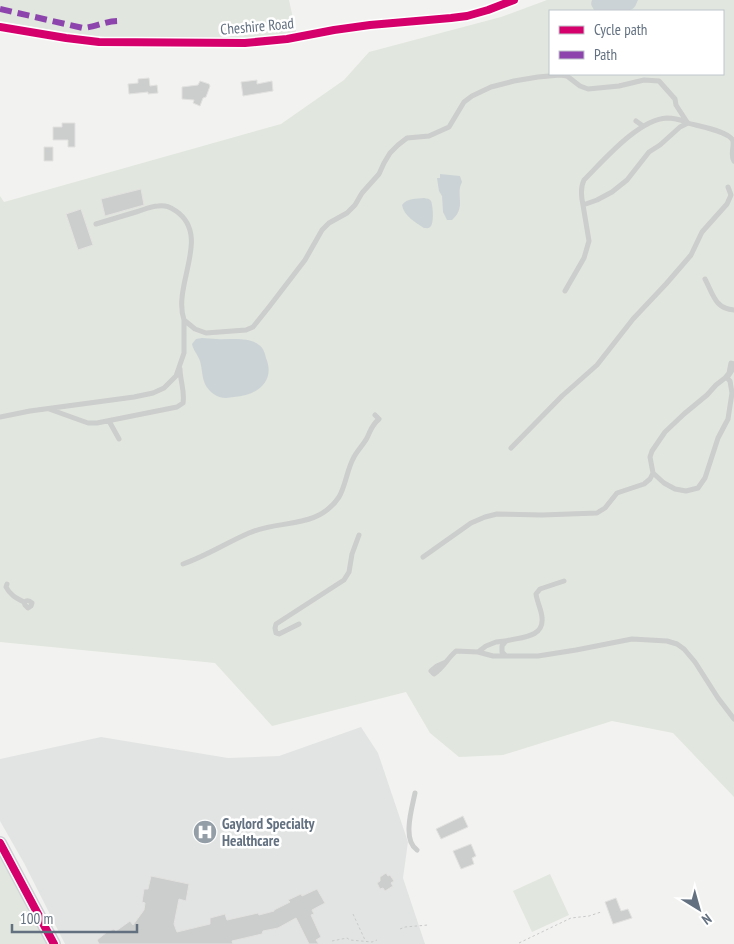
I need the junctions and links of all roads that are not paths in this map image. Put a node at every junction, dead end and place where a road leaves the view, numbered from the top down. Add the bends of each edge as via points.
1 (514, 0) edge
2 (0, 27) edge
3 (636, 121) dead end
4 (643, 126) junction
5 (734, 161) edge
6 (728, 187) dead end
7 (583, 205) junction
8 (96, 224) dead end
9 (705, 279) dead end
10 (565, 291) dead end
11 (734, 310) edge
12 (184, 320) junction
13 (734, 365) edge
14 (180, 366) junction
15 (47, 408) junction
16 (375, 415) dead end
17 (0, 417) edge
18 (109, 421) junction
19 (118, 439) dead end
20 (511, 448) dead end
21 (652, 473) junction
22 (359, 535) dead end
23 (423, 557) dead end
24 (183, 564) dead end
25 (564, 581) dead end
26 (7, 584) dead end
27 (24, 602) dead end
28 (299, 624) dead end
29 (506, 641) junction
30 (478, 652) junction
31 (506, 656) junction
32 (446, 662) dead end
33 (734, 719) edge
34 (415, 793) dead end
35 (0, 843) edge
36 (417, 850) dead end
37 (54, 944) edge

1 - 2 street, Cheshire Road via 467,16 370,25 245,44 99,42
3 - 4 lane
4 - 7 lane via 584,180 581,185
4 - 12 lane via 669,118 687,122 675,99 659,81 644,80 588,89 560,75 491,87 464,102 449,127 429,136 407,138 398,145 355,205 322,230 304,260 252,326 246,330 206,333
5 - 7 lane via 730,137 688,123 649,152 627,180 612,192
6 - 20 lane via 731,195 727,204 702,232 691,255 633,319 597,365
7 - 10 lane via 590,241
8 - 12 lane via 157,206 168,206 184,216 191,231 191,253 182,294
9 - 11 lane via 720,306
12 - 14 lane via 184,353
13 - 21 lane via 731,363 725,378 665,432 650,457
13 - 21 lane via 727,378 732,393 728,419 698,488 675,489
14 - 15 lane via 176,376 164,388 153,393
14 - 18 lane via 184,395 183,402 177,407
15 - 17 lane
15 - 18 lane via 88,423
16 - 24 lane via 379,420 354,457 339,496 330,508 318,516 250,532
18 - 19 lane
21 - 23 lane via 644,484 617,493 597,513 498,514 485,517 471,523
22 - 28 lane via 344,580 276,624 276,633
25 - 29 lane via 540,588 536,594 542,616 542,626 538,631
26 - 27 lane via 9,592
29 - 30 lane via 496,642
29 - 31 lane via 502,652
30 - 31 lane
30 - 32 lane via 456,651
31 - 33 lane via 538,656 632,639 667,641 684,649
34 - 36 lane via 409,831 410,841
35 - 37 street

